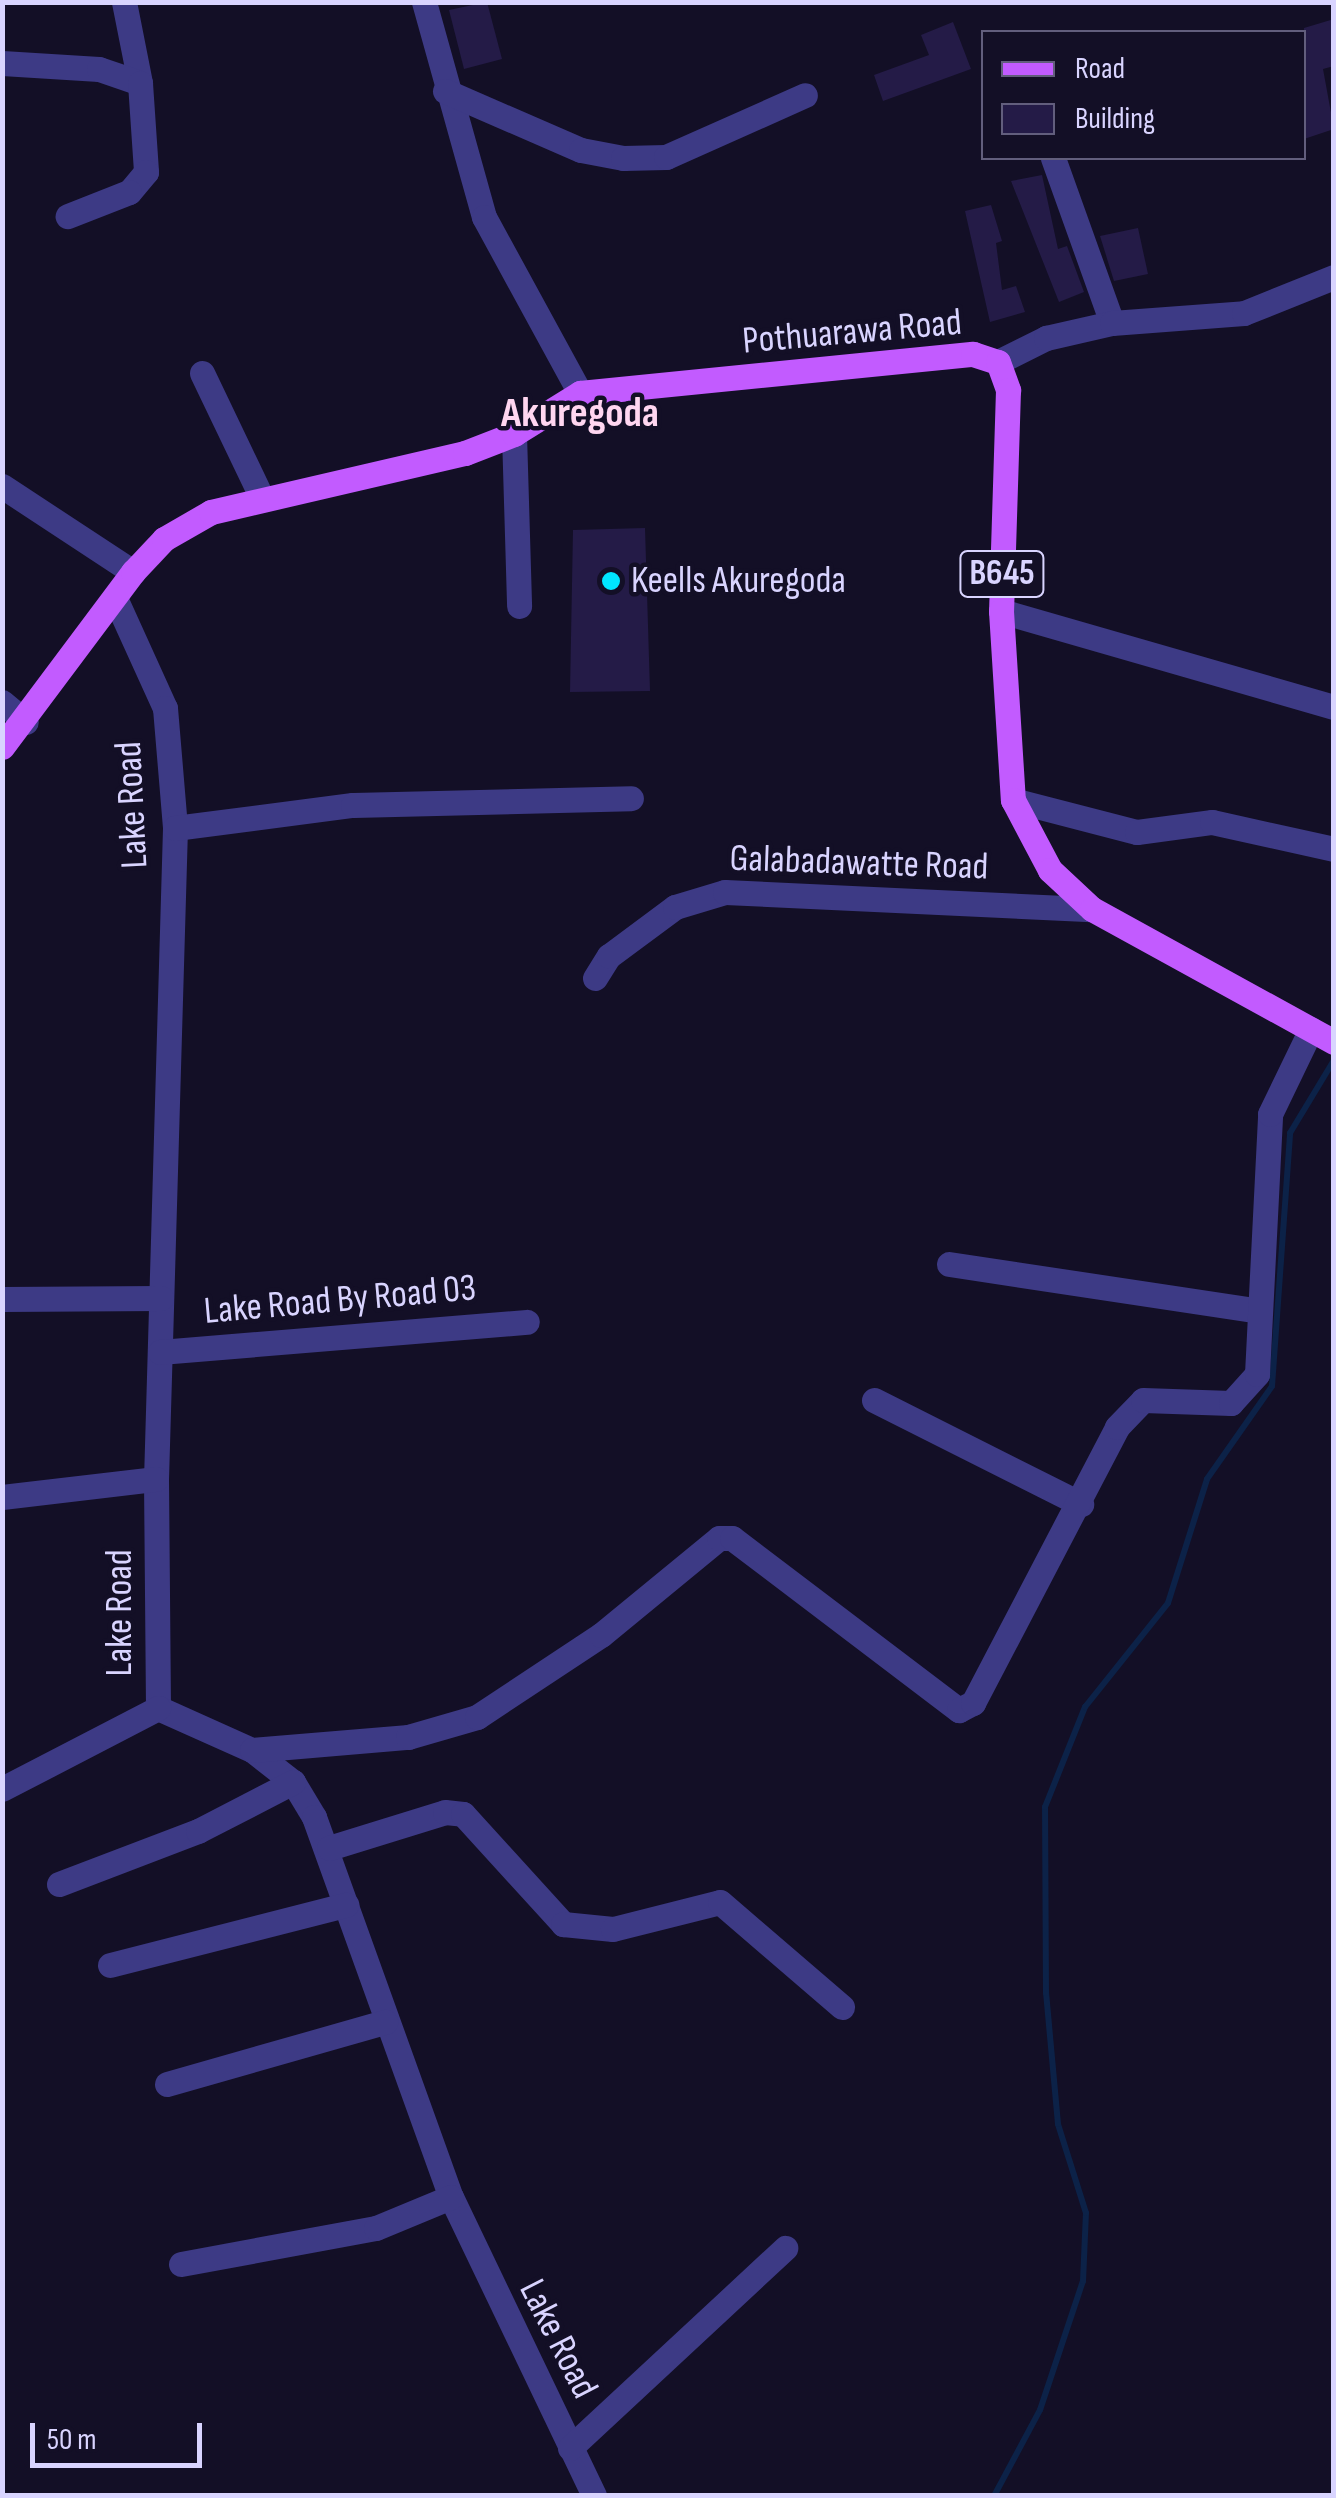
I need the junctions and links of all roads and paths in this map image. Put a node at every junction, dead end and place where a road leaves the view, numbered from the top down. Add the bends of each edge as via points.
1 (124, 2) edge
2 (424, 2) edge
3 (2, 64) edge
4 (140, 83) junction
5 (445, 91) junction
6 (806, 94) dead end
7 (1054, 160) edge
8 (68, 216) dead end
9 (1334, 277) edge
10 (1112, 323) junction
11 (998, 362) junction
12 (202, 372) dead end
13 (580, 393) junction
14 (514, 434) junction
15 (2, 486) edge
16 (260, 496) junction
17 (133, 572) junction
18 (115, 598) junction
19 (519, 606) dead end
20 (1001, 610) junction
21 (2, 702) edge
22 (1334, 707) edge
23 (26, 722) junction
24 (2, 747) edge
25 (631, 798) dead end
26 (1012, 800) junction
27 (176, 828) junction
28 (1334, 849) edge
29 (1092, 909) junction
30 (594, 978) dead end
31 (1325, 1037) edge
32 (949, 1264) dead end
33 (161, 1298) junction
34 (2, 1299) edge
35 (1259, 1311) junction
36 (527, 1322) dead end
37 (160, 1352) junction
38 (874, 1400) dead end
39 (156, 1478) junction
40 (2, 1497) edge
41 (1081, 1504) junction
42 (158, 1708) junction
43 (252, 1750) junction
44 (293, 1782) junction
45 (2, 1789) edge
46 (329, 1848) junction
47 (59, 1884) dead end
48 (346, 1905) junction
49 (110, 1965) dead end
50 (842, 2006) dead end
51 (385, 2022) junction
52 (168, 2084) dead end
53 (451, 2196) junction
54 (785, 2248) dead end
55 (181, 2264) dead end
56 (570, 2448) junction
57 (594, 2496) edge

1 - 4 street
2 - 5 street
3 - 4 street via 98,68
4 - 8 street via 146,172 129,192
5 - 6 street via 581,150 623,158 666,157
5 - 13 street via 484,217
7 - 10 street
9 - 10 street via 1244,313
10 - 11 street via 1046,338
11 - 13 main road, Pothuarawa Road via 973,354
11 - 20 main road, Pothuarawa Road / B645 via 1008,390
12 - 16 street
13 - 14 main road
14 - 16 main road via 466,452
14 - 19 street
15 - 17 street
16 - 17 main road via 164,539
17 - 18 main road
18 - 23 main road
18 - 27 street, Lake Road via 165,708
20 - 22 street
20 - 26 main road, Pothuarawa Road / B645
21 - 23 street
23 - 24 main road
25 - 27 street via 353,804
26 - 28 street via 1137,832 1212,822
26 - 29 main road, Pothuarawa Road / B645 via 1050,870
27 - 33 street, Lake Road
29 - 30 street, Galabadawatte Road via 724,892 675,907 609,956
29 - 31 main road, Pothuarawa Road / B645
31 - 35 street via 1270,1114
32 - 35 street
33 - 34 street
33 - 37 street, Lake Road
35 - 41 street via 1257,1374 1231,1403 1144,1400 1117,1427
36 - 37 street, Lake Road By Road 03
37 - 39 street, Lake Road
38 - 41 street
39 - 40 street
39 - 42 street, Lake Road
41 - 43 street via 973,1704 959,1710 732,1538 719,1538 601,1636 477,1718 408,1737
42 - 43 street, Lake Road
42 - 45 street
43 - 44 street, Lake Road
44 - 46 street, Lake Road
44 - 47 street via 198,1831
46 - 48 street, Lake Road
46 - 50 street via 445,1812 463,1814 562,1924 613,1929 720,1902
48 - 49 street
48 - 51 street, Lake Road
51 - 52 street
51 - 53 street, Lake Road
53 - 55 street via 376,2228
53 - 56 street, Lake Road
54 - 56 street
56 - 57 street, Lake Road

